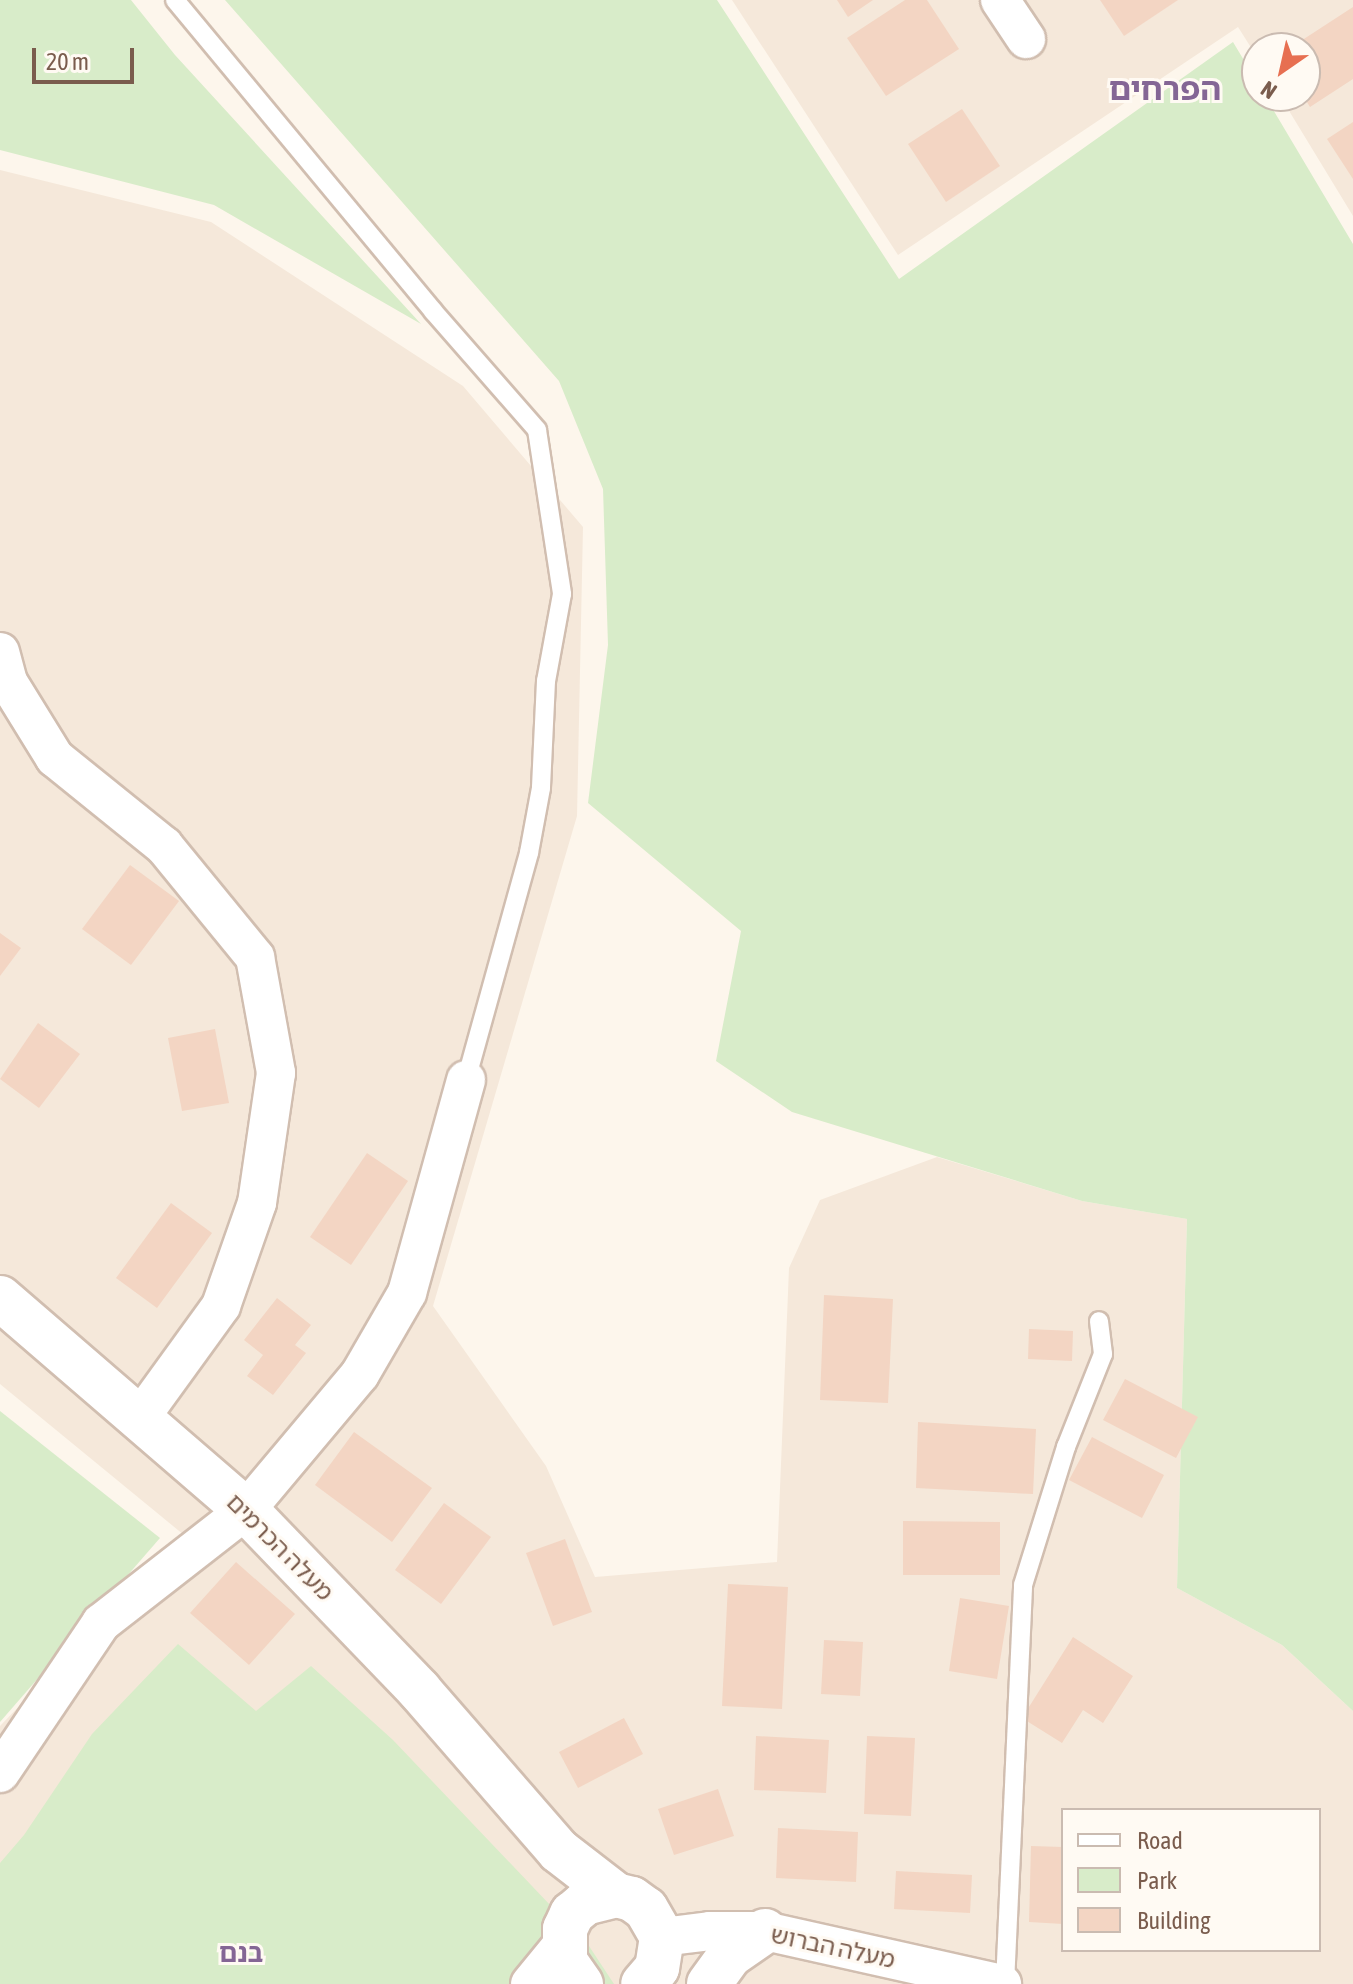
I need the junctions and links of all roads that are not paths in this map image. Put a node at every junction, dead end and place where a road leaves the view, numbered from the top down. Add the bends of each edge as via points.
1 (175, 0) edge
2 (1000, 0) edge
3 (1026, 39) dead end
4 (0, 652) edge
5 (466, 1080) joint
6 (0, 1298) edge
7 (1099, 1321) dead end
8 (140, 1418) junction
9 (246, 1510) junction
10 (0, 1773) edge
11 (533, 1823) junction
12 (616, 1895) junction
13 (765, 1931) junction
14 (563, 1937) junction
15 (661, 1965) edge
16 (530, 1984) edge
17 (581, 1984) edge
18 (709, 1984) edge
19 (1004, 1984) edge

1 - 5 lane via 537,430 562,594 546,681 541,788 529,853
2 - 3 street
4 - 8 street via 8,682 55,758 164,846 255,957 276,1073 257,1203 221,1306
5 - 9 street via 407,1293 360,1374
6 - 8 street, מעלה הכרמים
7 - 19 lane via 1103,1354 1066,1447 1023,1585
8 - 9 street, מעלה הכרמים
9 - 10 street via 101,1623
9 - 11 street, מעלה הכרמים via 419,1690
11 - 12 street, מעלה הכרמים via 576,1867
11 - 14 street, מעלה הכרמים via 553,1866
12 - 14 street via 585,1903 572,1914
12 - 15 street, מעלה הכרמים via 646,1909
13 - 15 street, מעלה הברוש via 710,1931
13 - 18 street via 729,1956
13 - 19 street, מעלה הברוש
14 - 16 street
14 - 17 street, מעלה הכרמים via 565,1961

